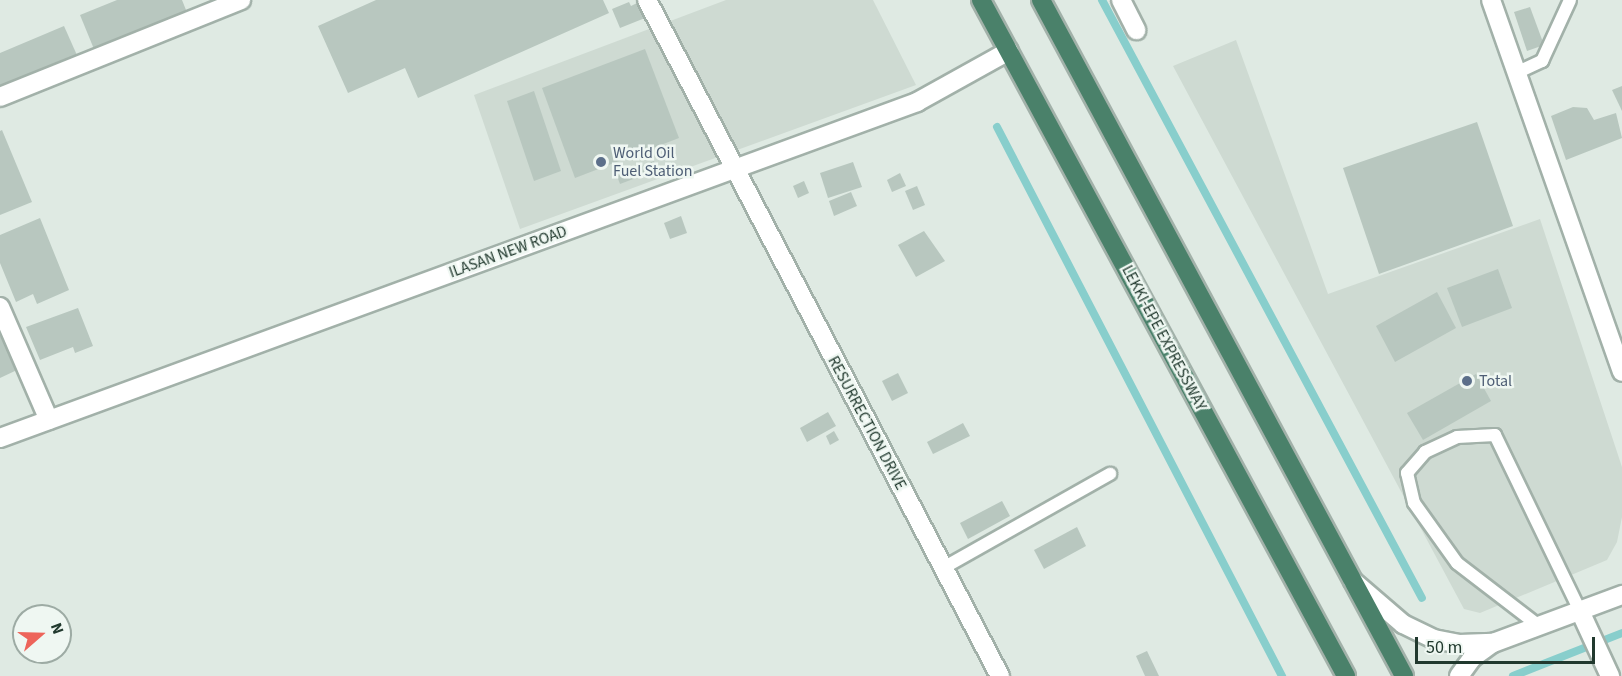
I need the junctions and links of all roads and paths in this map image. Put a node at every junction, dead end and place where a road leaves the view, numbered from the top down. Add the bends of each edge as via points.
1 (241, 0) edge
2 (647, 0) edge
3 (981, 0) edge
4 (1041, 0) edge
5 (1121, 0) edge
6 (1491, 0) edge
7 (1570, 0) edge
8 (1136, 30) dead end
9 (1009, 51) junction
10 (1516, 73) junction
11 (0, 97) edge
12 (734, 169) junction
13 (0, 308) edge
14 (1622, 372) edge
15 (49, 420) junction
16 (0, 438) edge
17 (1110, 474) dead end
18 (943, 568) junction
19 (1352, 581) junction
20 (1622, 595) edge
21 (1580, 611) junction
22 (1539, 626) junction
23 (1493, 643) junction
24 (1000, 676) edge
25 (1346, 676) edge
26 (1404, 676) edge
27 (1459, 676) edge
28 (1610, 676) edge

1 - 11 street
2 - 12 street, RESURRECTION DRIVE
3 - 9 highway, LEKKI-EPE EXPRESSWAY
4 - 19 highway
5 - 8 street
6 - 10 street
7 - 10 lane via 1542,61
9 - 12 street, ILASAN NEW ROAD via 917,102
9 - 25 highway, LEKKI-EPE EXPRESSWAY
10 - 14 street
12 - 15 street, ILASAN NEW ROAD
12 - 18 street, RESURRECTION DRIVE
13 - 15 street
15 - 16 street, ILASAN NEW ROAD
17 - 18 lane
18 - 24 street, RESURRECTION DRIVE
19 - 23 street via 1403,624 1434,639 1459,644
19 - 26 highway
20 - 21 street
21 - 22 street
21 - 22 lane via 1495,435 1456,437 1425,453 1407,472 1414,503 1457,563
21 - 28 street
22 - 23 street
23 - 27 street via 1472,658

